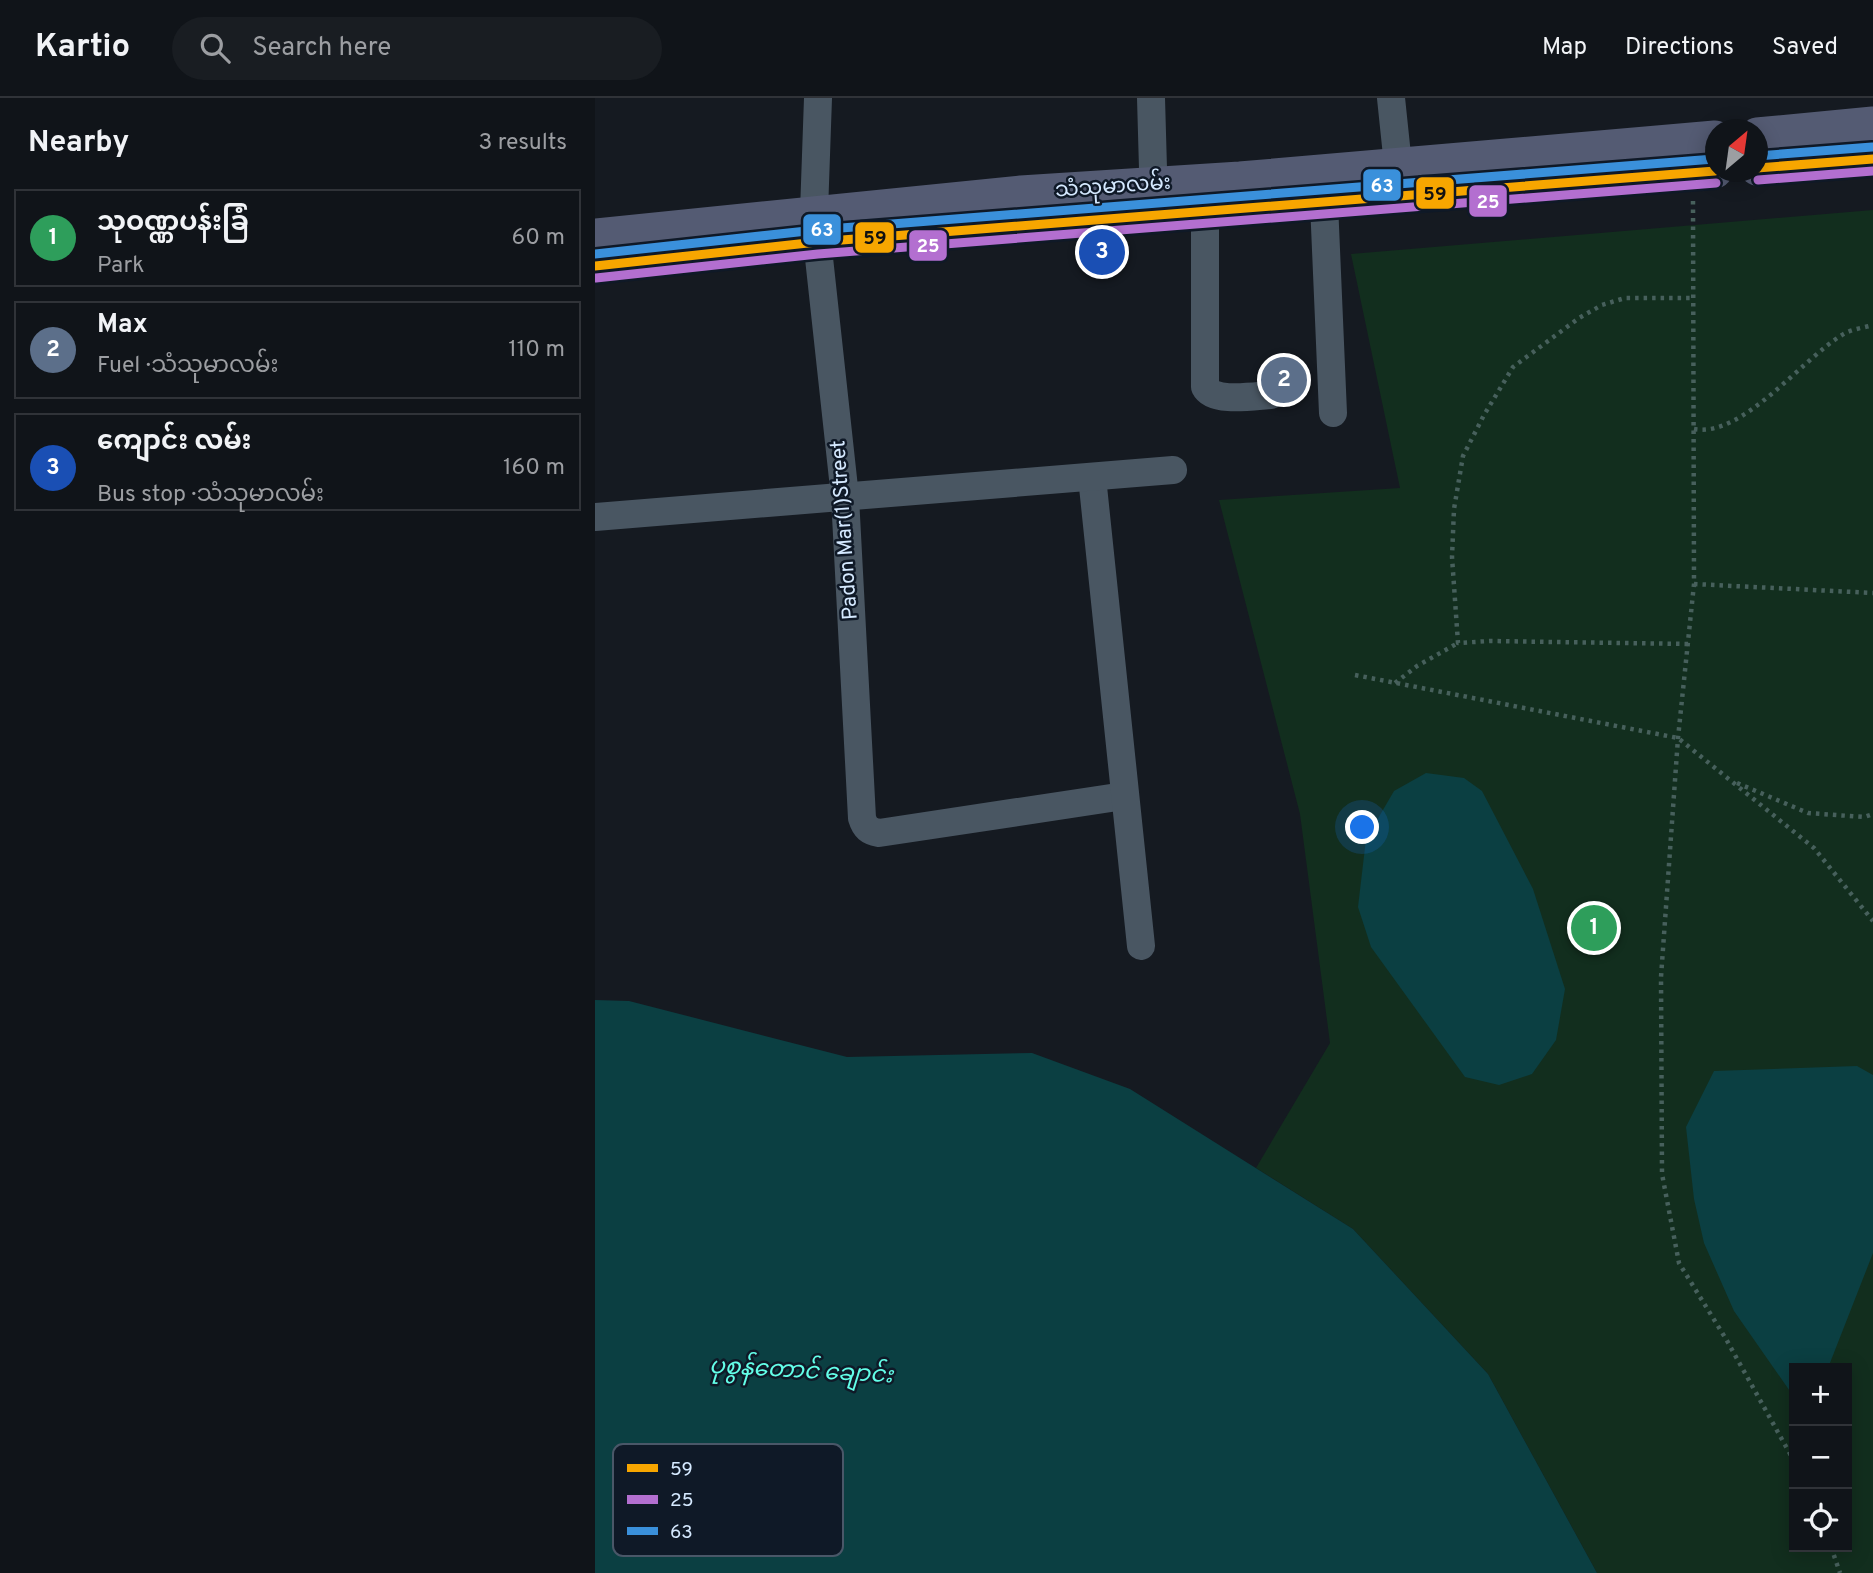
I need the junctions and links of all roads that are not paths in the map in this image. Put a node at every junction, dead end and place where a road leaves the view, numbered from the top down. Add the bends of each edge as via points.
1 (818, 98) edge
2 (1151, 98) edge
3 (1391, 98) edge
4 (1873, 124) edge
5 (1768, 134) edge
6 (1705, 139) edge
7 (1873, 159) edge
8 (1398, 165) junction
9 (1768, 167) edge
10 (1704, 172) edge
11 (1154, 200) junction
12 (1324, 203) junction
13 (1205, 213) junction
14 (816, 227) junction
15 (595, 236) edge
16 (595, 266) edge
17 (1271, 395) dead end
18 (1333, 413) dead end
19 (1173, 470) dead end
20 (1092, 477) junction
21 (845, 497) junction
22 (595, 517) edge
23 (1124, 796) junction
24 (1141, 946) dead end

1 - 14 street, Padon Mar(1)Street
2 - 11 street
3 - 8 street
4 - 5 main road
6 - 8 main road, သံသုမာလမ်း
7 - 9 main road
8 - 11 main road, သံသုမာလမ်း
10 - 12 main road, သံသုမာလမ်း
11 - 13 main road, သံသုမာလမ်း
11 - 14 main road, သံသုမာလမ်း via 1021,193
12 - 13 main road, သံသုမာလမ်း
12 - 18 street
13 - 17 street via 1207,393 1217,397
14 - 15 main road, သံသုမာလမ်း
14 - 16 main road, သံသုမာလမ်း
14 - 21 street, Padon Mar(1)Street
19 - 20 street
20 - 21 street
20 - 23 street
21 - 22 street
21 - 23 street, Padon Mar(1)Street via 864,826 879,833
23 - 24 street

